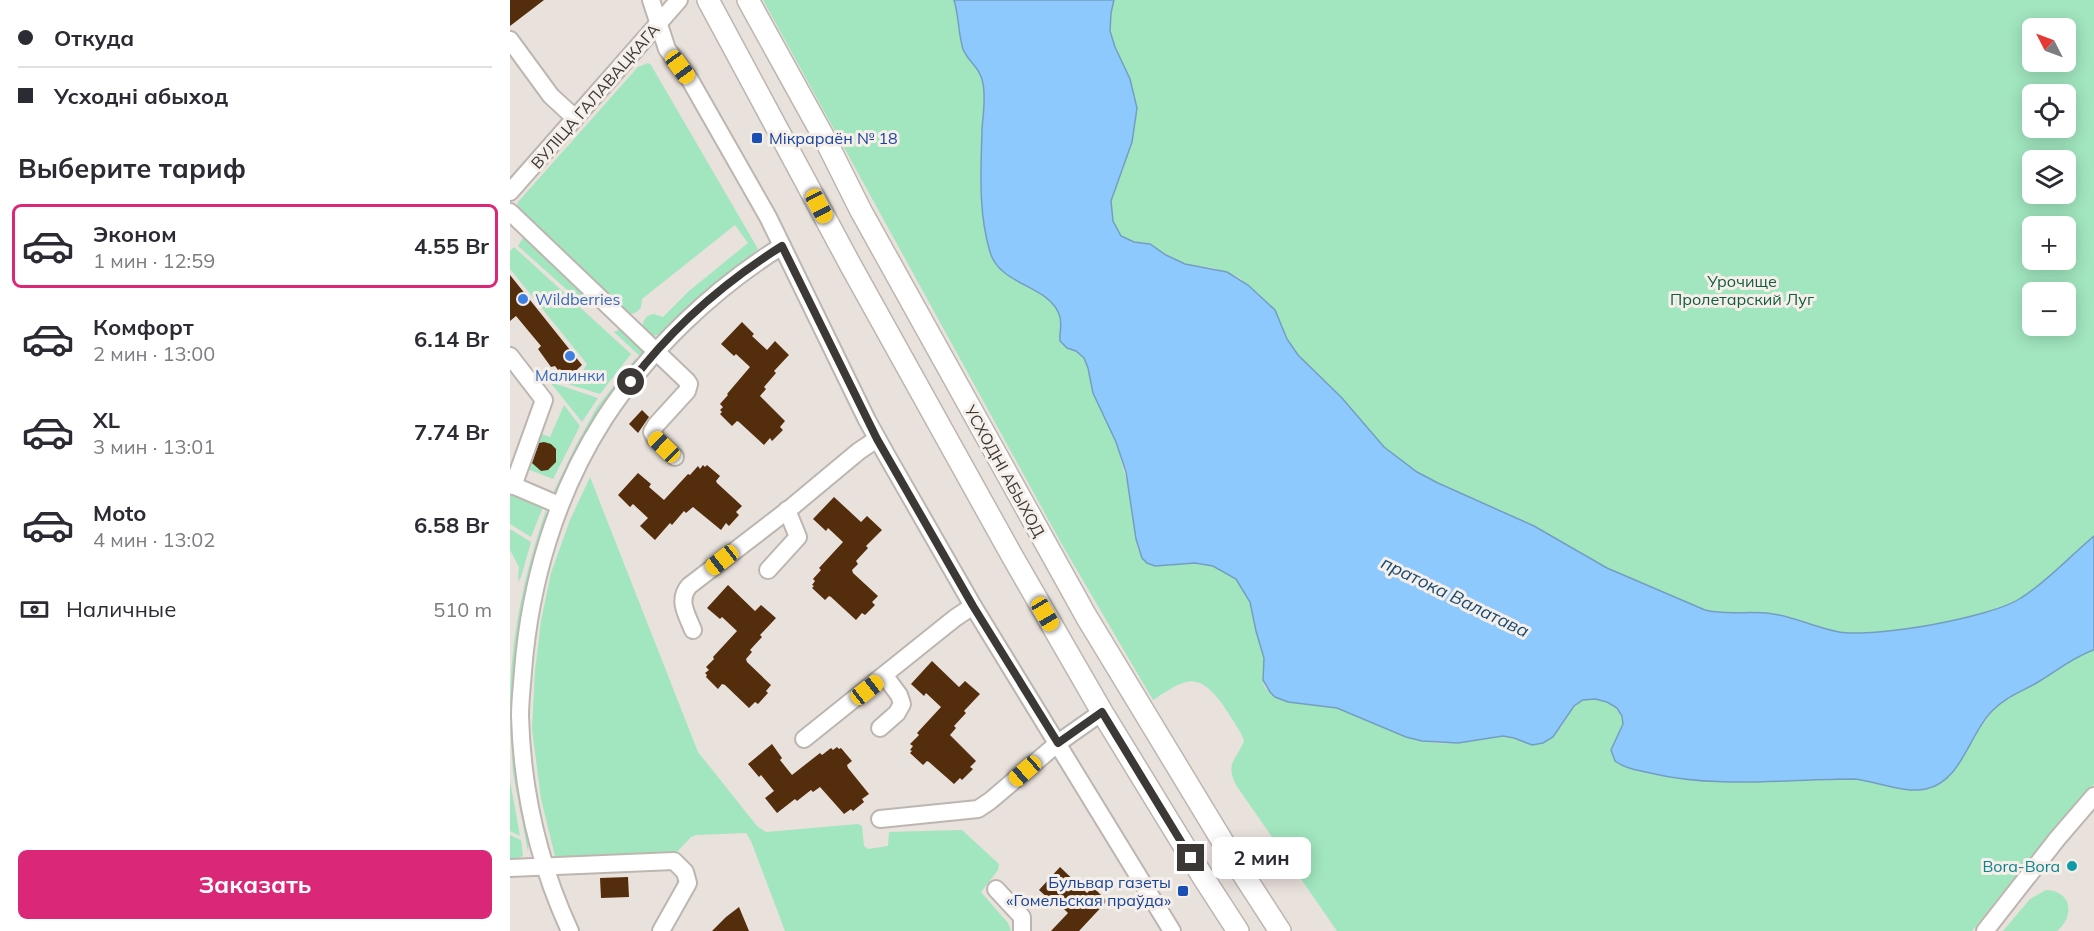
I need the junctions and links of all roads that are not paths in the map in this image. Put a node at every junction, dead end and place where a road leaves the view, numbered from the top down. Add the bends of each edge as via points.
1 (651, 0) edge
2 (679, 0) edge
3 (708, 0) edge
4 (748, 0) edge
5 (659, 22) junction
6 (510, 40) edge
7 (575, 118) junction
8 (510, 192) edge
9 (510, 212) edge
10 (782, 246) junction
11 (656, 352) junction
12 (510, 356) edge
13 (877, 439) junction
14 (675, 457) dead end
15 (512, 485) edge
16 (559, 505) junction
17 (787, 510) junction
18 (768, 570) dead end
19 (973, 606) junction
20 (693, 630) dead end
21 (885, 676) junction
22 (1102, 712) junction
23 (515, 715) edge
24 (880, 728) dead end
25 (804, 739) dead end
26 (1058, 743) junction
27 (2094, 796) edge
28 (880, 819) dead end
29 (544, 867) junction
30 (510, 868) edge
31 (996, 889) dead end
32 (570, 931) edge
33 (661, 931) edge
34 (1022, 931) edge
35 (1172, 931) edge
36 (1238, 931) edge
37 (1280, 931) edge
38 (1985, 931) edge

1 - 5 street
2 - 5 street, ВУЛІЦА ГАЛАВАЦКАГА
3 - 22 main road, УСХОДНІ АБЫХОД via 851,266
4 - 37 main road, УСХОДНІ АБЫХОД via 1086,616
5 - 7 street, ВУЛІЦА ГАЛАВАЦКАГА
5 - 10 street via 667,49 690,80
6 - 7 street via 550,96
7 - 8 street, ВУЛІЦА ГАЛАВАЦКАГА
9 - 11 street
10 - 11 street via 724,288
10 - 13 street
11 - 14 street via 689,384 652,432
11 - 16 street via 604,418
12 - 15 street via 544,400
13 - 17 street
13 - 19 street
15 - 16 street
16 - 23 street via 536,582
17 - 18 street via 798,537
17 - 20 street via 686,589 682,600
19 - 21 street
19 - 26 street
21 - 24 street via 902,704
21 - 25 street
22 - 26 street
22 - 36 main road, УСХОДНІ АБЫХОД
23 - 29 street
26 - 28 street via 978,809
26 - 35 street
27 - 38 street
29 - 30 street
29 - 32 street
29 - 33 street via 676,862 688,883
31 - 34 street via 1023,918

